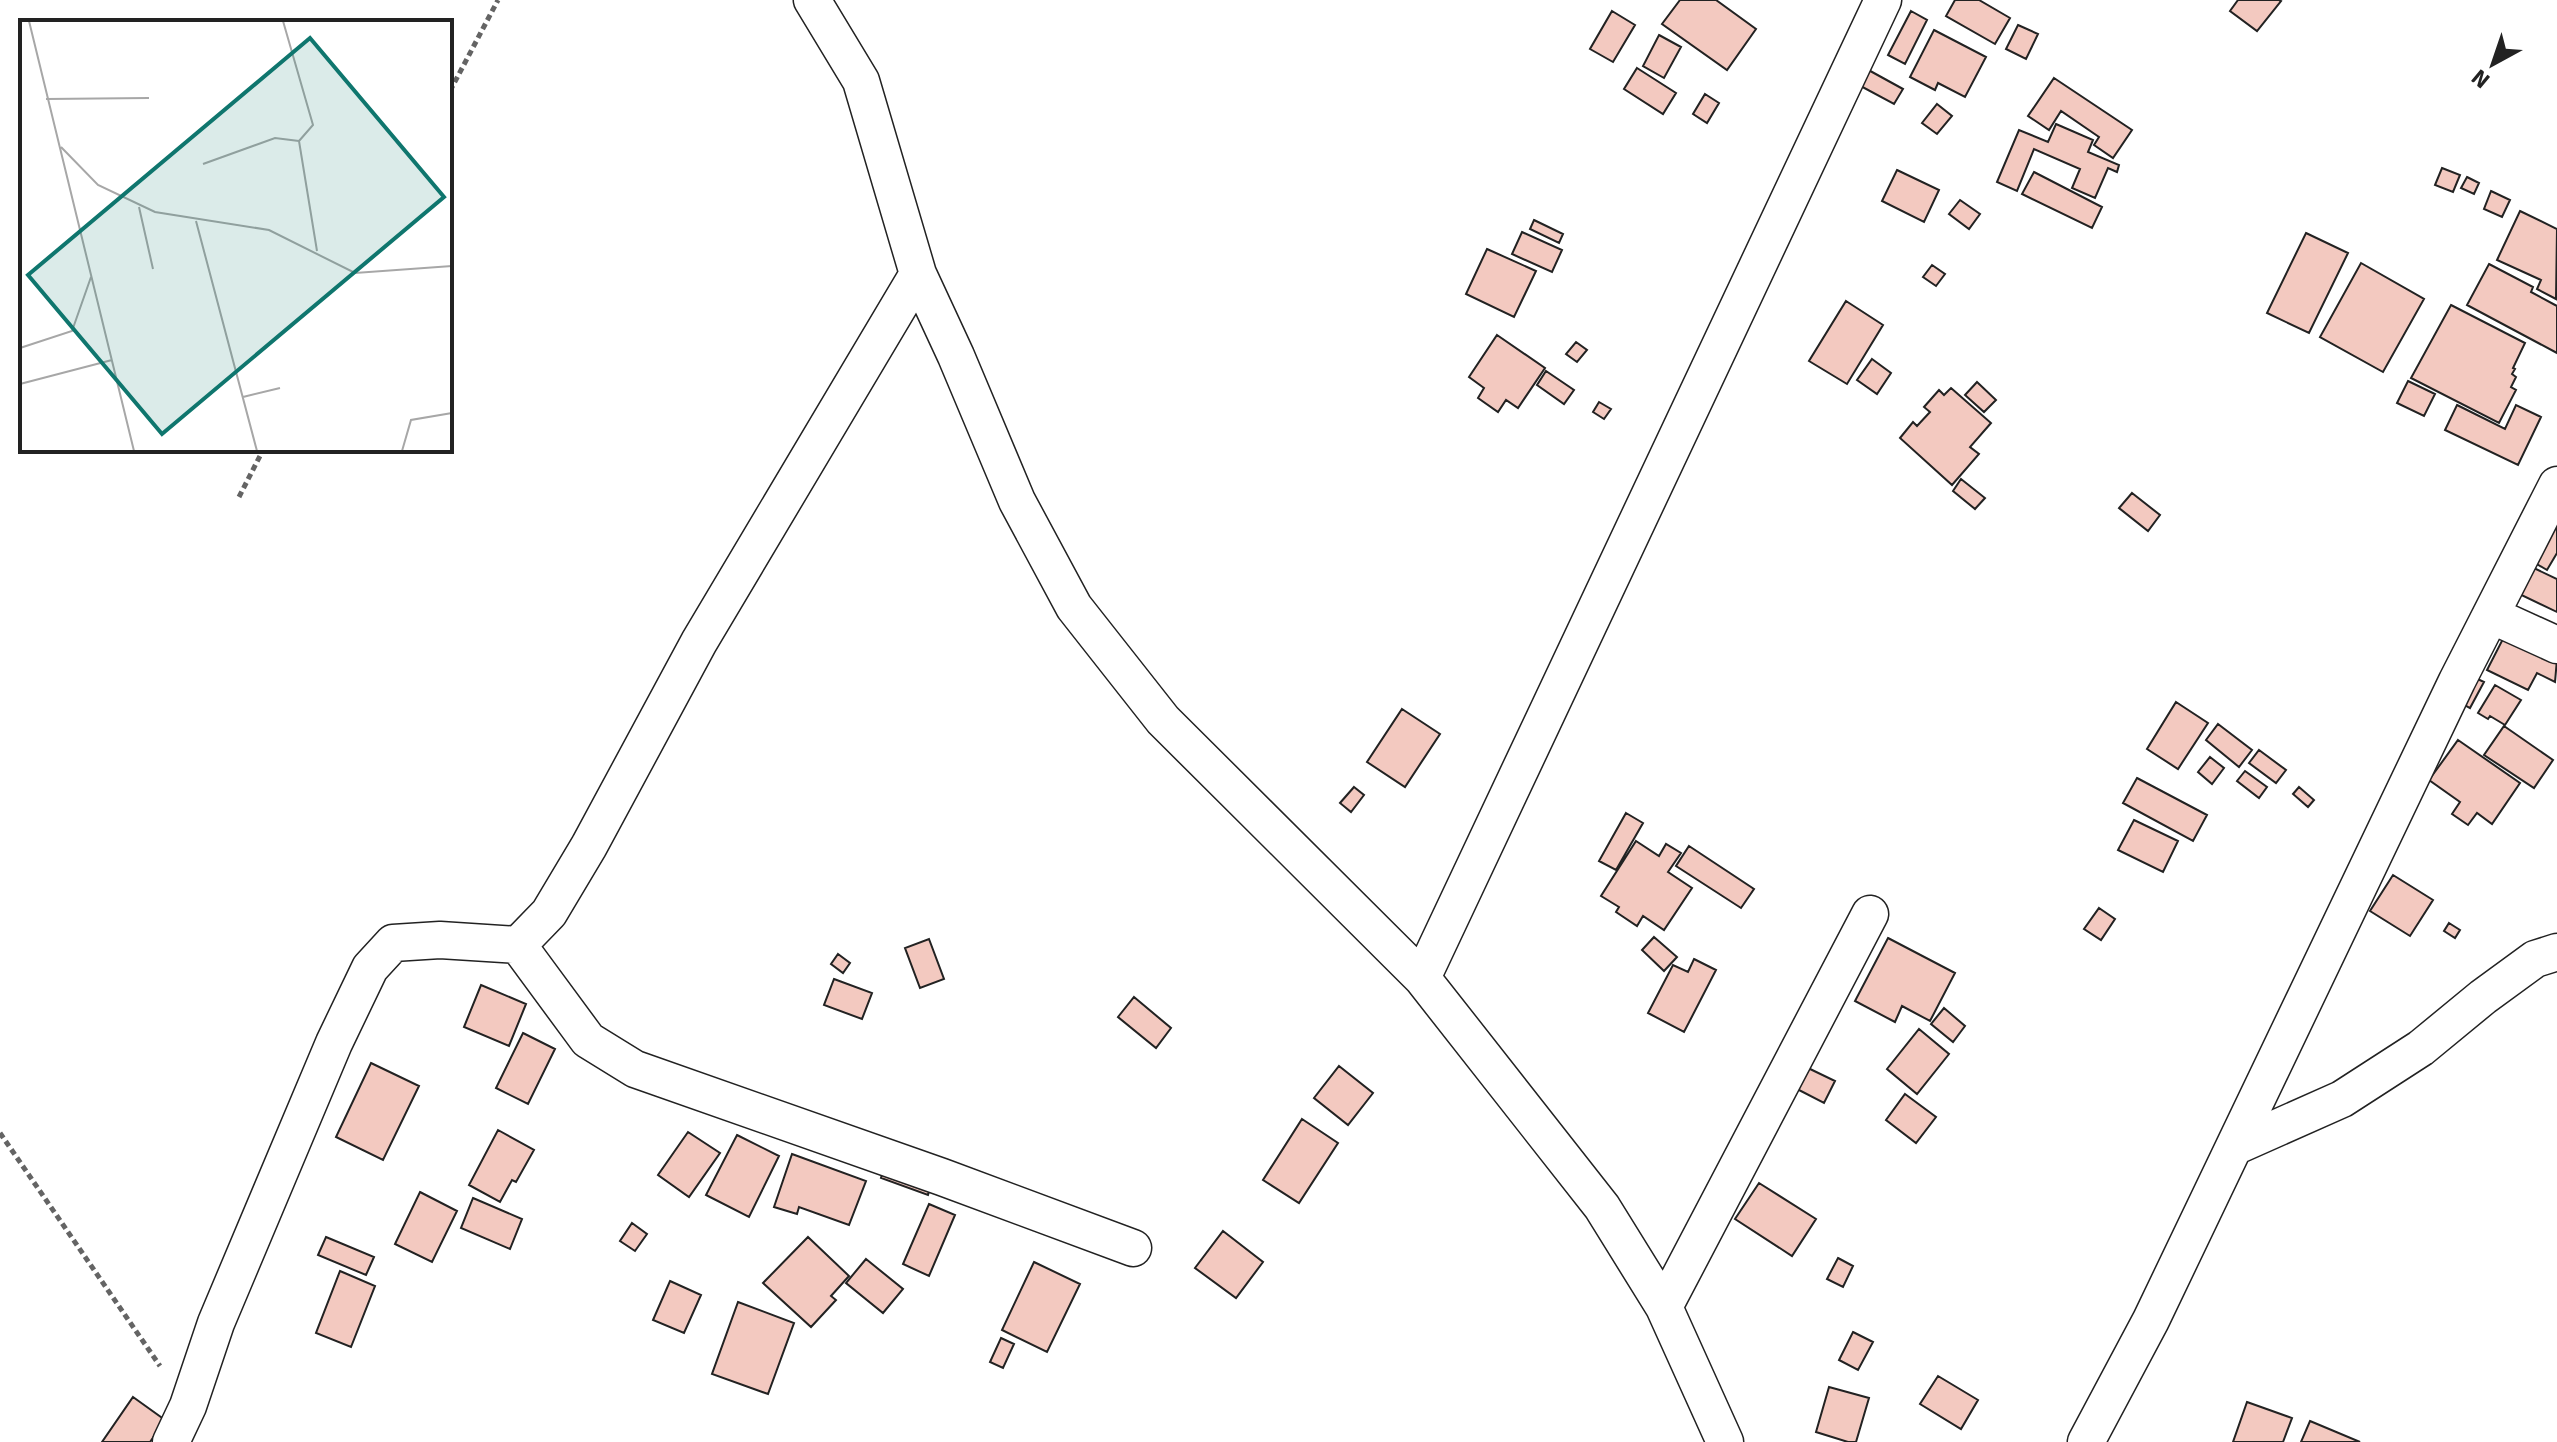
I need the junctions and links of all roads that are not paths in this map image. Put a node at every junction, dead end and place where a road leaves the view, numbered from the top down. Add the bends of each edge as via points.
1 (812, 0) edge
2 (1883, 0) edge
3 (918, 274) junction
4 (2557, 485) edge
5 (2491, 615) junction
6 (2557, 645) edge
7 (1870, 914) dead end
8 (518, 945) junction
9 (2557, 952) edge
10 (1422, 978) junction
11 (2234, 1147) junction
12 (1133, 1248) dead end
13 (1664, 1307) junction
14 (171, 1442) edge
15 (1725, 1442) edge
16 (2086, 1442) edge

1 - 3 street via 861,81
2 - 10 street
3 - 8 street via 699,642 589,846 549,913
3 - 10 street via 1017,501 1074,607 1163,720
4 - 5 street
5 - 6 street
5 - 11 street
7 - 13 street
8 - 12 street via 588,1040 635,1069
8 - 14 street via 393,943 370,968 216,1323
9 - 11 street via 2535,959 2421,1048 2342,1099
10 - 13 street via 1602,1207
11 - 16 street
13 - 15 street

